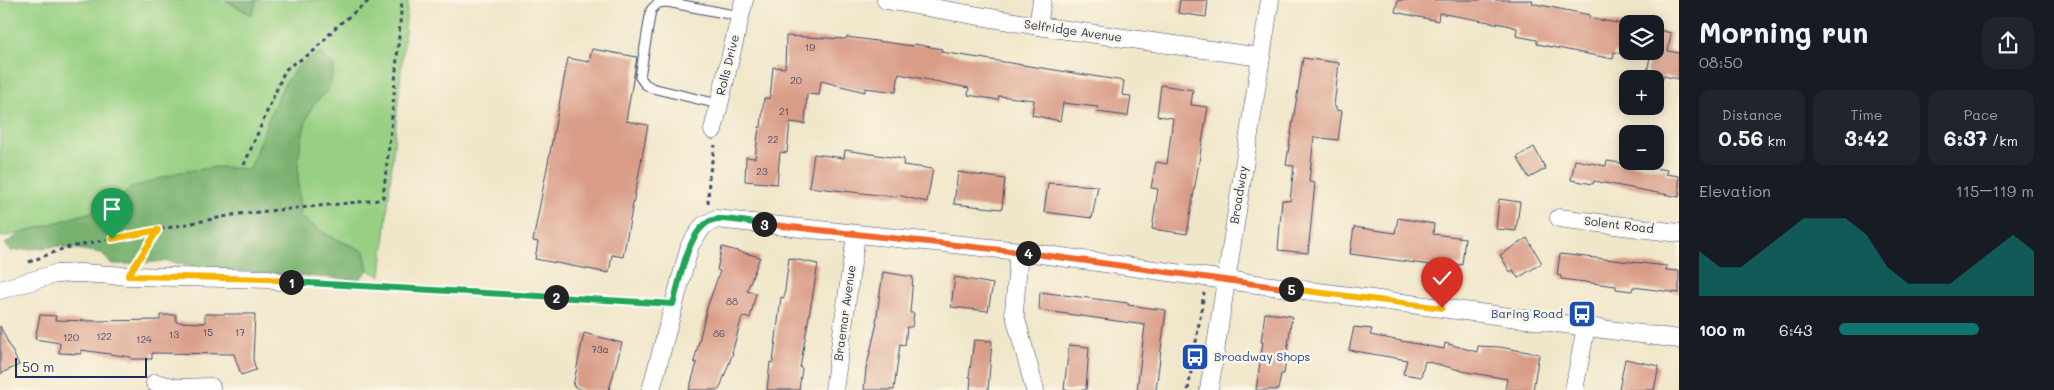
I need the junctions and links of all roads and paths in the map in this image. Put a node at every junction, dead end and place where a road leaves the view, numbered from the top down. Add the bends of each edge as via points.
1 (370, 0) edge
2 (402, 0) edge
3 (886, 0) edge
4 (1042, 0) edge
5 (1270, 0) edge
6 (742, 8) edge
7 (1038, 26) junction
8 (1261, 57) junction
9 (718, 104) junction
10 (713, 130) joint
11 (244, 165) dead end
12 (1559, 218) dead end
13 (716, 219) junction
14 (158, 230) junction
15 (1679, 233) edge
16 (856, 235) junction
17 (1019, 252) junction
18 (28, 262) dead end
19 (128, 276) junction
20 (1206, 277) junction
21 (1226, 280) junction
22 (277, 281) joint
23 (0, 290) edge
24 (673, 304) junction
25 (1586, 327) junction
26 (1679, 338) edge
27 (155, 383) dead end
28 (211, 388) dead end
29 (178, 389) edge
30 (651, 390) edge
31 (834, 390) edge
32 (1035, 390) edge
33 (1188, 390) edge
34 (1209, 390) edge
35 (1574, 390) edge

1 - 11 path via 315,50 285,70
2 - 14 path via 383,197 238,214
3 - 7 street, Selfridge Avenue
4 - 7 street
5 - 8 street, Broadway
6 - 9 street, Rolls Drive
6 - 9 lane via 667,2 658,3 651,10 640,76 645,84
7 - 8 street, Selfridge Avenue
8 - 21 street, Broadway
9 - 10 street, Rolls Drive
10 - 13 path via 715,141 708,207
12 - 15 street, Solent Road
13 - 16 street
13 - 24 street via 703,226 690,245
14 - 18 path via 65,248
14 - 19 path
16 - 17 street
16 - 31 street, Braemar Avenue
17 - 20 street
17 - 32 street via 1014,312
19 - 22 street
19 - 23 street via 55,274
20 - 21 street
20 - 33 path
21 - 25 street
21 - 34 street, Broadway
22 - 24 path
24 - 30 street
25 - 26 street
25 - 35 street
27 - 29 street
28 - 29 street

